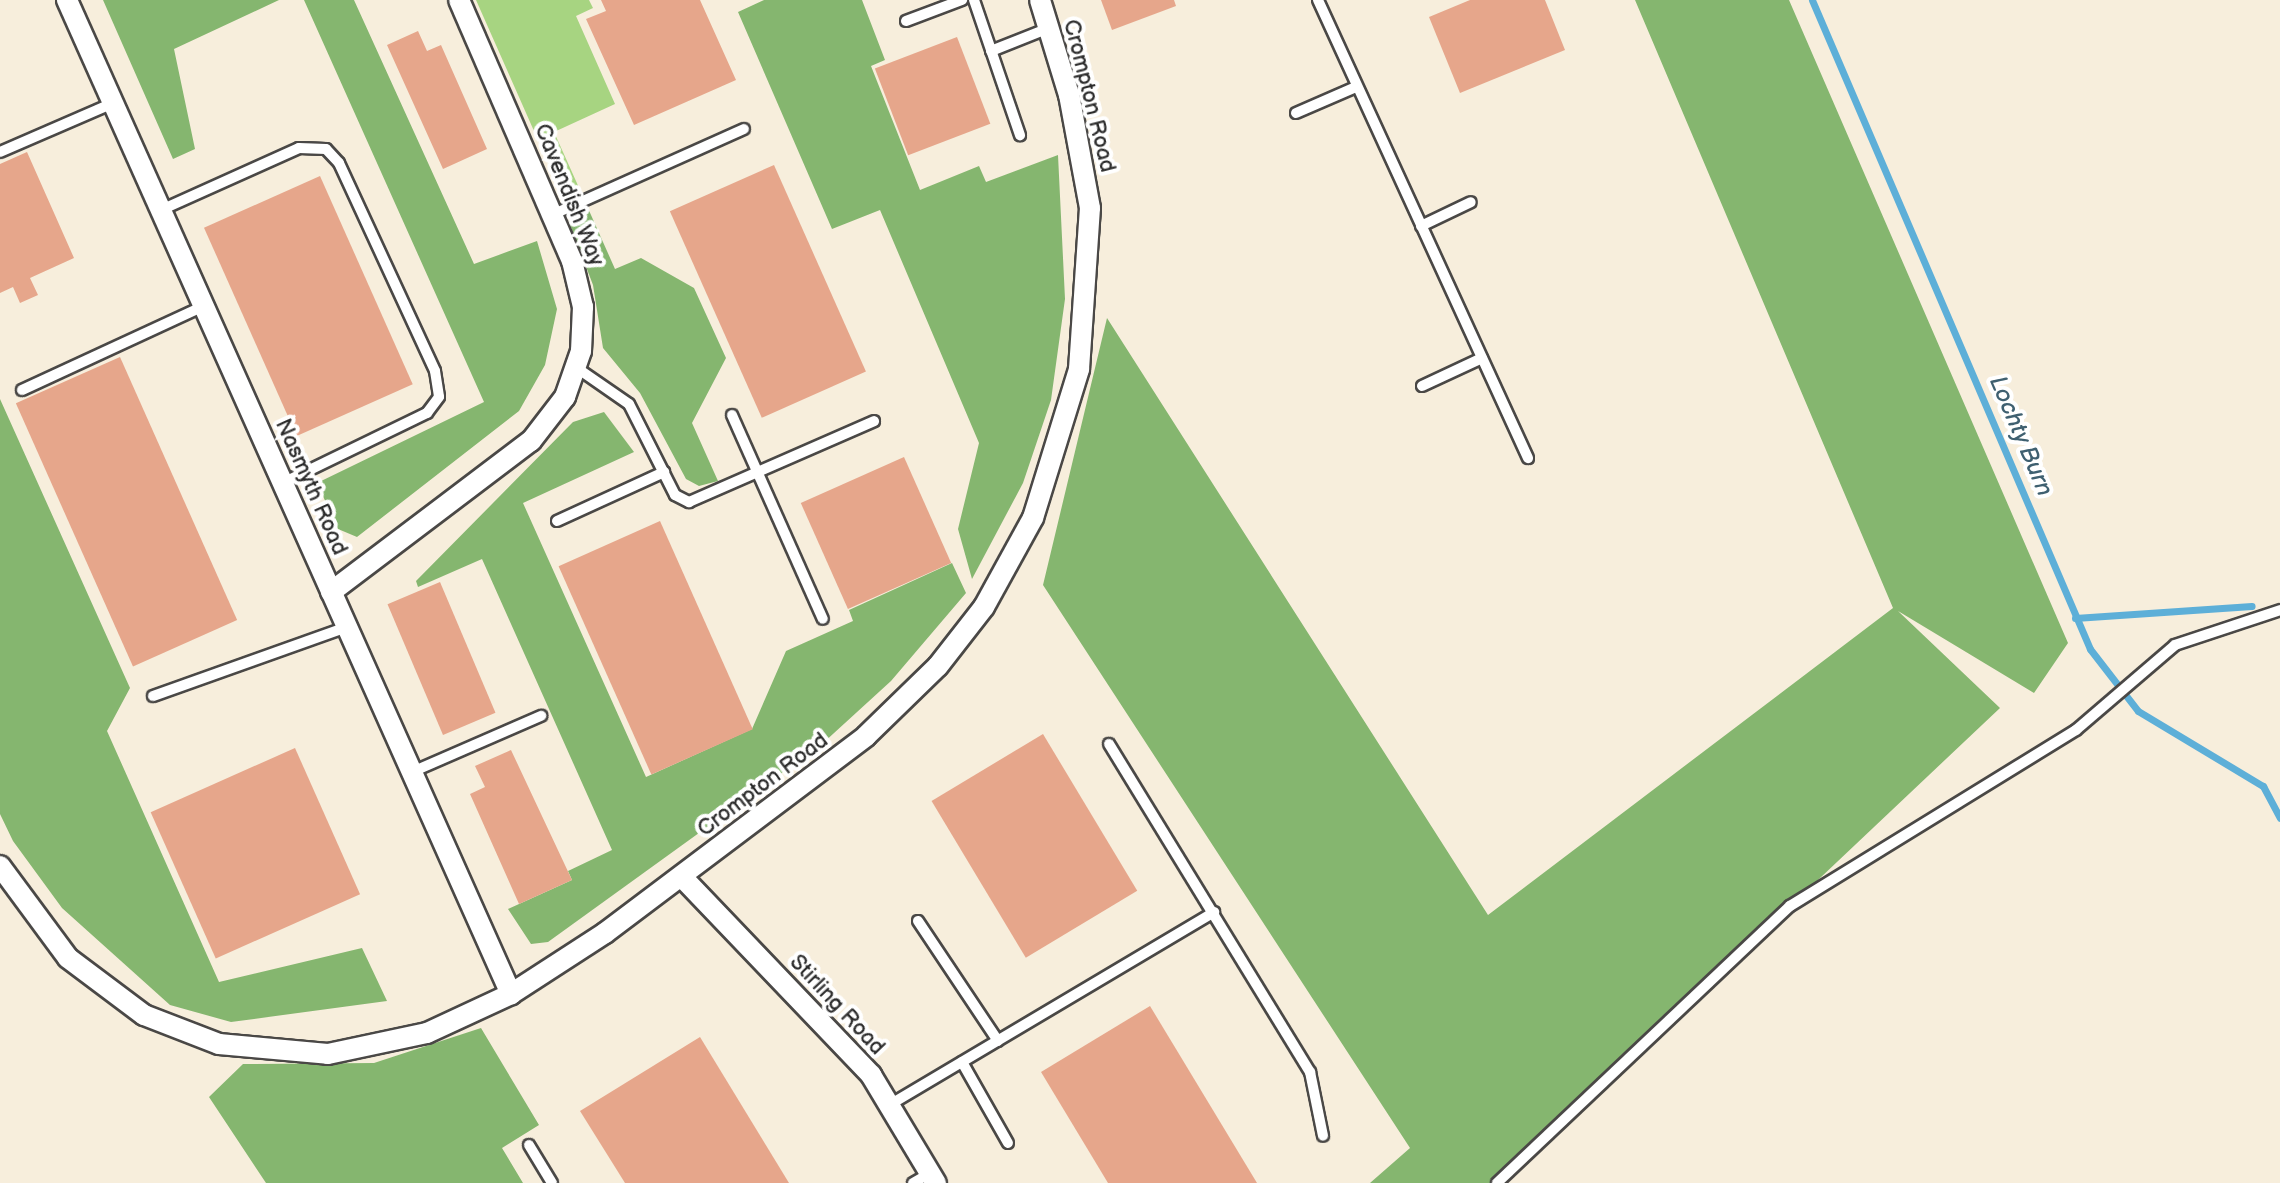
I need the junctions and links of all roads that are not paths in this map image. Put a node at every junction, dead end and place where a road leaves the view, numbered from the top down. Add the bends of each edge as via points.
1 (67, 0) edge
2 (459, 0) edge
3 (962, 0) edge
4 (974, 0) edge
5 (1040, 0) edge
6 (1318, 0) edge
7 (906, 21) dead end
8 (1049, 28) junction
9 (991, 51) junction
10 (1356, 87) junction
11 (113, 103) junction
12 (1296, 113) dead end
13 (744, 129) dead end
14 (1020, 135) dead end
15 (0, 152) edge
16 (1471, 202) dead end
17 (161, 210) junction
18 (554, 214) junction
19 (1421, 226) junction
20 (204, 306) junction
21 (1482, 358) junction
22 (577, 368) junction
23 (1422, 386) dead end
24 (22, 390) dead end
25 (732, 415) dead end
26 (874, 421) dead end
27 (1528, 458) dead end
28 (664, 472) junction
29 (758, 475) junction
30 (283, 483) junction
31 (557, 521) dead end
32 (331, 592) junction
33 (2280, 610) edge
34 (823, 619) dead end
35 (347, 627) junction
36 (153, 696) dead end
37 (541, 716) dead end
38 (1109, 744) dead end
39 (412, 772) junction
40 (0, 866) edge
41 (682, 877) junction
42 (1214, 912) junction
43 (918, 921) dead end
44 (511, 994) junction
45 (998, 1041) junction
46 (962, 1062) junction
47 (891, 1104) junction
48 (1323, 1136) dead end
49 (1008, 1143) dead end
50 (529, 1145) dead end
51 (926, 1180) edge
52 (552, 1183) edge
53 (1497, 1183) edge

1 - 11 street, Nasmyth Road
2 - 18 street, Cavendish Way
3 - 7 lane
4 - 9 lane
5 - 8 street, Crompton Road
6 - 10 lane
8 - 9 lane
8 - 41 street, Crompton Road via 1082,153 1091,264 1079,369 1033,518 984,607 938,666 803,787
9 - 14 lane
10 - 12 lane
10 - 19 lane
11 - 15 lane
11 - 17 street, Nasmyth Road
13 - 18 lane
16 - 19 lane
17 - 20 street, Nasmyth Road
17 - 30 lane via 299,148 326,149 435,371 439,397 427,413
18 - 22 street, Cavendish Way via 583,307
19 - 21 lane
20 - 24 lane
20 - 30 street, Nasmyth Road
21 - 23 lane
21 - 27 lane
22 - 28 lane via 629,404
22 - 32 street, Cavendish Way via 554,415 531,441
25 - 29 lane
26 - 29 lane
28 - 29 lane via 675,495 696,502
28 - 31 lane
29 - 34 lane
30 - 32 street, Nasmyth Road
32 - 35 street, Nasmyth Road
33 - 53 lane via 2175,645 2105,708 1790,906
35 - 36 lane
35 - 39 street, Nasmyth Road
37 - 39 lane
38 - 42 lane
39 - 44 street, Nasmyth Road
40 - 44 street, Crompton Road via 44,930 95,981 156,1021 219,1044 302,1055 386,1045
41 - 44 street, Crompton Road
41 - 47 street, Stirling Road
42 - 45 lane
42 - 48 lane via 1310,1072
43 - 45 lane
45 - 46 lane
46 - 47 lane
46 - 49 lane
47 - 51 street, Stirling Road
50 - 52 lane

